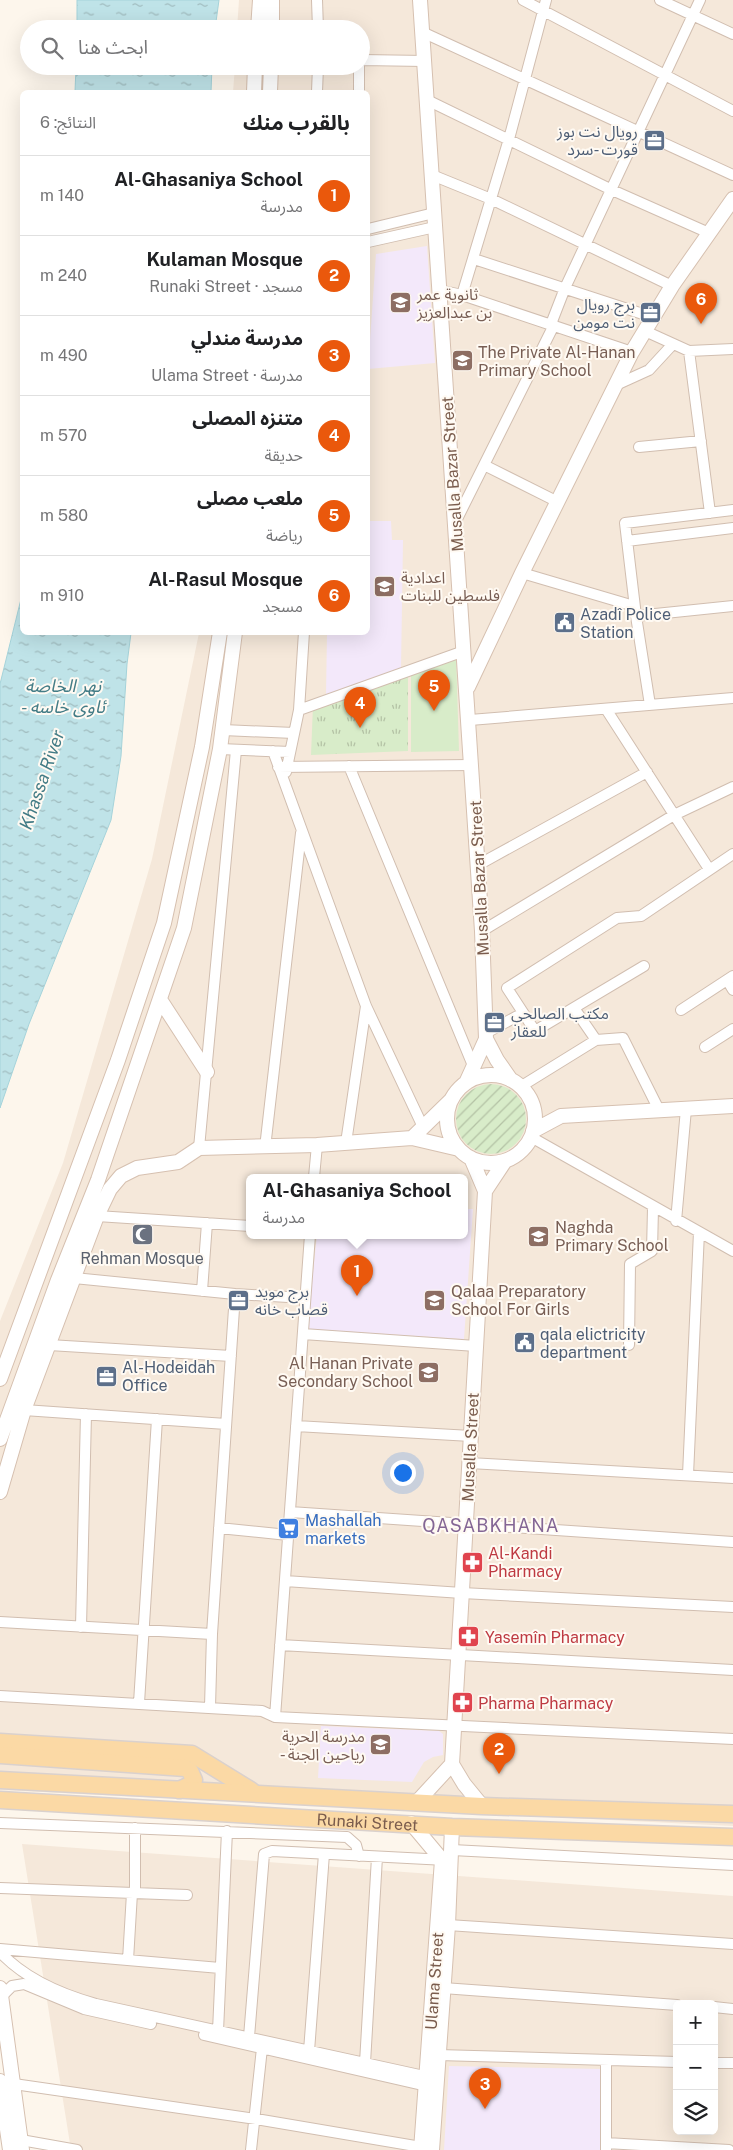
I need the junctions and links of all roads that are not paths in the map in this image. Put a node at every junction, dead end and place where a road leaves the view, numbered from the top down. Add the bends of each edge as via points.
1 (260, 0) edge
2 (272, 0) edge
3 (317, 0) edge
4 (420, 0) edge
5 (523, 0) edge
6 (660, 0) edge
7 (700, 0) edge
8 (544, 5) edge
9 (693, 15) junction
10 (259, 20) edge
11 (272, 20) edge
12 (318, 20) edge
13 (422, 32) junction
14 (733, 34) edge
15 (370, 60) edge
16 (424, 61) junction
17 (665, 74) junction
18 (255, 75) edge
19 (271, 75) edge
20 (318, 75) edge
21 (360, 75) edge
22 (525, 78) junction
23 (254, 90) edge
24 (270, 90) edge
25 (317, 90) edge
26 (359, 90) edge
27 (427, 100) junction
28 (733, 111) edge
29 (639, 131) junction
30 (509, 139) junction
31 (432, 175) junction
32 (733, 175) edge
33 (612, 190) junction
34 (733, 198) edge
35 (491, 199) junction
36 (435, 220) junction
37 (370, 229) edge
38 (709, 233) junction
39 (370, 241) edge
40 (586, 244) junction
41 (474, 259) junction
42 (672, 286) junction
43 (565, 288) junction
44 (439, 290) junction
45 (462, 295) junction
46 (652, 317) junction
47 (552, 325) junction
48 (645, 331) junction
49 (673, 344) junction
50 (733, 349) edge
51 (689, 351) junction
52 (632, 352) junction
53 (616, 385) junction
54 (701, 441) junction
55 (639, 448) dead end
56 (484, 465) junction
57 (558, 502) junction
58 (733, 510) edge
59 (710, 513) junction
60 (455, 524) junction
61 (733, 528) edge
62 (627, 540) junction
63 (522, 573) junction
64 (733, 606) edge
65 (635, 611) junction
66 (220, 635) edge
67 (235, 635) edge
68 (304, 635) edge
69 (218, 649) junction
70 (233, 651) junction
71 (464, 651) junction
72 (467, 689) junction
73 (733, 698) edge
74 (650, 705) junction
75 (606, 709) junction
76 (299, 710) junction
77 (470, 720) junction
78 (223, 730) junction
79 (294, 733) junction
80 (220, 750) junction
81 (236, 750) junction
82 (273, 751) junction
83 (290, 752) junction
84 (472, 765) junction
85 (349, 766) junction
86 (283, 767) junction
87 (647, 772) junction
88 (733, 787) edge
89 (674, 815) junction
90 (302, 830) junction
91 (733, 854) edge
92 (478, 865) junction
93 (709, 869) junction
94 (482, 930) junction
95 (644, 966) dead end
96 (730, 978) edge
97 (733, 990) edge
98 (161, 1000) junction
99 (366, 1006) junction
100 (574, 1008) junction
101 (681, 1010) dead end
102 (523, 1013) junction
103 (733, 1029) edge
104 (486, 1036) junction
105 (596, 1040) junction
106 (705, 1047) dead end
107 (474, 1068) junction
108 (207, 1072) junction
109 (466, 1083) junction
110 (516, 1084) junction
111 (452, 1099) junction
112 (532, 1105) junction
113 (733, 1106) edge
114 (686, 1109) junction
115 (659, 1110) junction
116 (561, 1116) junction
117 (423, 1127) junction
118 (532, 1134) junction
119 (412, 1138) junction
120 (346, 1143) junction
121 (317, 1146) junction
122 (198, 1148) junction
123 (265, 1148) junction
124 (459, 1149) junction
125 (471, 1158) junction
126 (505, 1161) junction
127 (314, 1174) edge
128 (486, 1191) junction
129 (653, 1208) junction
130 (97, 1216) junction
131 (676, 1221) junction
132 (207, 1223) junction
133 (246, 1226) edge
134 (699, 1232) junction
135 (310, 1239) edge
136 (733, 1251) edge
137 (74, 1278) junction
138 (202, 1291) junction
139 (235, 1294) junction
140 (305, 1298) junction
141 (303, 1334) junction
142 (49, 1345) junction
143 (629, 1345) dead end
144 (476, 1346) junction
145 (231, 1356) junction
146 (0, 1379) edge
147 (24, 1410) junction
148 (86, 1414) junction
149 (157, 1419) junction
150 (226, 1424) junction
151 (296, 1426) junction
152 (471, 1436) junction
153 (0, 1438) edge
154 (470, 1463) junction
155 (688, 1475) junction
156 (733, 1478) edge
157 (0, 1492) edge
158 (290, 1512) junction
159 (466, 1522) junction
160 (219, 1528) junction
161 (288, 1535) junction
162 (733, 1542) edge
163 (284, 1581) junction
164 (462, 1593) junction
165 (733, 1607) edge
166 (0, 1622) edge
167 (81, 1627) junction
168 (143, 1630) junction
169 (212, 1634) junction
170 (280, 1645) junction
171 (458, 1655) junction
172 (733, 1670) edge
173 (0, 1696) edge
174 (139, 1703) junction
175 (210, 1707) junction
176 (275, 1717) junction
177 (454, 1724) junction
178 (733, 1739) edge
179 (0, 1742) edge
180 (0, 1755) edge
181 (452, 1764) junction
182 (0, 1780) edge
183 (180, 1790) junction
184 (258, 1794) junction
185 (0, 1800) edge
186 (417, 1802) junction
187 (482, 1806) junction
188 (733, 1814) edge
189 (0, 1822) edge
190 (410, 1823) junction
191 (452, 1827) junction
192 (135, 1828) junction
193 (227, 1831) junction
194 (733, 1837) edge
195 (324, 1854) junction
196 (359, 1856) junction
197 (448, 1856) junction
198 (377, 1857) junction
199 (733, 1865) edge
200 (0, 1888) edge
201 (133, 1893) junction
202 (187, 1894) dead end
203 (448, 1924) junction
204 (733, 1944) edge
205 (0, 1950) edge
206 (128, 1960) junction
207 (220, 1968) junction
208 (36, 1985) junction
209 (443, 1988) junction
210 (1, 1992) edge
211 (673, 2005) edge
212 (718, 2007) edge
213 (733, 2008) edge
214 (218, 2031) junction
215 (249, 2038) junction
216 (262, 2048) junction
217 (309, 2051) junction
218 (438, 2054) junction
219 (606, 2060) junction
220 (673, 2062) edge
221 (718, 2062) edge
222 (365, 2063) junction
223 (733, 2063) edge
224 (7, 2082) edge
225 (432, 2082) junction
226 (256, 2119) junction
227 (21, 2145) edge
228 (606, 2146) edge
229 (672, 2148) edge
230 (425, 2149) edge
231 (10, 2150) edge
232 (77, 2150) edge
233 (251, 2150) edge
234 (730, 2150) edge

1 - 10 street
2 - 11 street
3 - 12 street
4 - 13 street, Musalla Bazar Street
5 - 8 street
6 - 9 street
7 - 9 street
8 - 17 street
8 - 22 street
9 - 14 street
9 - 17 street
13 - 16 street, Musalla Bazar Street
13 - 22 street
15 - 16 street
16 - 27 street, Musalla Bazar Street
17 - 28 street
17 - 29 street
18 - 23 street
19 - 24 street
20 - 25 street
21 - 26 street
22 - 29 street
22 - 30 street
27 - 30 street
27 - 31 street, Musalla Bazar Street
29 - 32 street
29 - 33 street
30 - 33 street
30 - 35 street
31 - 35 street
31 - 36 street, Musalla Bazar Street
33 - 38 street
33 - 40 street
34 - 38 street
35 - 40 street
35 - 41 street
36 - 37 street
36 - 39 street
36 - 44 street, Musalla Bazar Street
38 - 42 street
40 - 42 street
40 - 43 street
41 - 43 street
41 - 45 street
42 - 46 street
43 - 46 street
43 - 47 street
44 - 45 street
44 - 60 street, Musalla Bazar Street
45 - 47 street
46 - 48 street
47 - 52 street
47 - 56 street
48 - 49 street
48 - 52 street
49 - 51 street
49 - 53 street via 649,370
50 - 51 street
51 - 54 street
52 - 53 street
53 - 57 street
54 - 55 street
54 - 59 street
56 - 57 street
56 - 60 street
57 - 63 street
58 - 59 street
59 - 62 street via 625,523
60 - 71 street, Musalla Bazar Street
61 - 62 street
62 - 65 street
63 - 65 street
63 - 72 street
64 - 65 street
65 - 74 street
66 - 69 street
67 - 70 street
68 - 76 street
69 - 70 street
69 - 146 street via 202,747 164,923 118,1060
70 - 78 street
71 - 72 street, Musalla Bazar Street
71 - 76 street
72 - 77 street, Musalla Bazar Street
73 - 74 street
74 - 75 street
75 - 77 street
75 - 87 street
76 - 79 street
77 - 84 street, Musalla Bazar Street
78 - 79 street
78 - 80 street
79 - 83 street
80 - 81 street
80 - 98 street via 184,928
81 - 82 street
81 - 108 street
82 - 83 street
82 - 86 street
83 - 86 street
84 - 85 street
84 - 92 street, Musalla Bazar Street
85 - 86 street
85 - 107 street
86 - 90 street via 284,783
87 - 89 street
87 - 92 street
88 - 89 street
89 - 93 street
89 - 94 street
90 - 99 street
90 - 123 street
91 - 93 street
92 - 94 street, Musalla Bazar Street
93 - 102 street via 641,916 617,918 507,988
94 - 104 street, Musalla Bazar Street
95 - 100 street
96 - 97 street
96 - 101 street
98 - 108 street
98 - 153 street via 98,1180
99 - 117 street
99 - 120 street
100 - 102 street via 535,1031
100 - 105 street
102 - 104 street
103 - 106 street
104 - 107 street, Musalla Bazar Street
104 - 110 street, Musalla Bazar Street via 497,1060
105 - 110 street
105 - 115 street via 623,1038
107 - 109 street, Musalla Bazar Street
108 - 122 street
109 - 110 street via 480,1076 496,1076
109 - 111 street
110 - 112 street
111 - 117 street
111 - 124 street via 447,1125
112 - 116 street
112 - 118 street via 535,1118
113 - 114 street
114 - 115 street
114 - 131 street
115 - 116 street
116 - 118 street
117 - 119 street
118 - 126 street via 524,1147
118 - 129 street
119 - 120 street
119 - 124 street
120 - 121 street
121 - 123 street
121 - 127 street
122 - 123 street
122 - 130 street via 178,1162 136,1168 121,1176 110,1189
124 - 125 street
125 - 126 street via 493,1163
125 - 128 street, Musalla Street
126 - 128 street, Musalla Street
128 - 144 street, Musalla Street
129 - 131 street
129 - 143 street via 652,1251 630,1264
130 - 132 street
130 - 137 street
131 - 134 street
132 - 133 street
132 - 138 street
134 - 136 street
134 - 155 street
135 - 140 street
137 - 138 street
137 - 142 street
138 - 139 street
139 - 140 street
139 - 145 street
140 - 141 street
141 - 144 street
141 - 151 street
142 - 145 street
142 - 147 street
144 - 152 street, Musalla Street
145 - 150 street
147 - 148 street
147 - 157 street
148 - 149 street
148 - 167 street
149 - 150 street
149 - 168 street
150 - 160 street
151 - 152 street
151 - 158 street
152 - 154 street, Musalla Street
154 - 155 street
154 - 159 street, Musalla Street
155 - 156 street
158 - 159 street
158 - 161 street
159 - 162 street
159 - 164 street, Musalla Street
160 - 161 street
160 - 169 street
161 - 163 street
163 - 164 street
163 - 170 street
164 - 165 street
164 - 171 street, Musalla Street
166 - 167 street
167 - 168 street
168 - 169 street
168 - 174 street
169 - 175 street
170 - 171 street
170 - 176 street
171 - 172 street
171 - 177 street, Musalla Street
173 - 174 street
174 - 175 street
175 - 176 street via 262,1710
176 - 177 street
177 - 178 street
177 - 181 street, Musalla Street
179 - 184 main road via 192,1754
180 - 183 main road via 184,1768 190,1771 194,1780
181 - 186 street
181 - 187 street
182 - 183 main road, Runaki Street
183 - 184 main road, Runaki Street
184 - 186 main road, Runaki Street
185 - 190 main road, Runaki Street
186 - 187 main road, Runaki Street
187 - 188 main road, Runaki Street
189 - 192 street
190 - 191 main road, Runaki Street
190 - 197 street
191 - 194 main road, Runaki Street
191 - 197 street, Ulama Street
192 - 193 street
192 - 201 street
193 - 196 street via 347,1837 356,1845
193 - 207 street
195 - 196 street
195 - 215 street via 272,1851 264,1854
195 - 217 street
196 - 198 street
197 - 198 street
197 - 199 street
197 - 203 street, Ulama Street
197 - 225 street, Ulama Street
198 - 222 street
200 - 201 street
201 - 202 street
201 - 206 street
203 - 204 street
203 - 209 street, Ulama Street
205 - 206 street
205 - 208 street
206 - 207 street
207 - 214 street
208 - 210 street via 16,1984
208 - 214 street via 96,2004
208 - 216 street via 95,2012
209 - 211 street
209 - 218 street, Ulama Street
210 - 224 street
212 - 213 street
214 - 215 street
215 - 217 street
216 - 225 street
216 - 226 street
217 - 222 street
218 - 219 street
218 - 225 street, Ulama Street
219 - 220 street
219 - 228 street
221 - 223 street
222 - 225 street
224 - 226 street
224 - 227 street
224 - 231 street
225 - 230 street, Ulama Street
226 - 230 street
226 - 233 street
227 - 232 street
228 - 229 street
229 - 234 street

